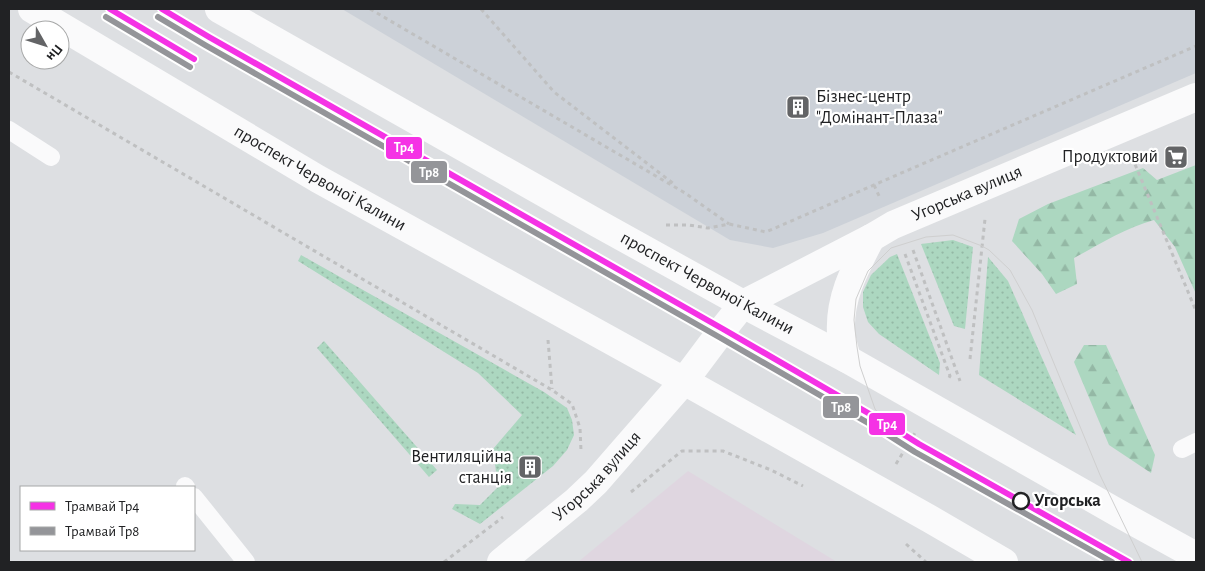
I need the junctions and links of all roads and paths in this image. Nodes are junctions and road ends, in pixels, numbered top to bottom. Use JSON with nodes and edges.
{"nodes":[{"id":1,"x":219,"y":9,"type":"edge"},
{"id":2,"x":370,"y":9,"type":"edge"},
{"id":3,"x":481,"y":9,"type":"edge"},
{"id":4,"x":43,"y":16,"type":"edge"},
{"id":5,"x":1196,"y":46,"type":"edge"},
{"id":6,"x":9,"y":72,"type":"edge"},
{"id":7,"x":1196,"y":98,"type":"edge"},
{"id":8,"x":9,"y":130,"type":"edge"},
{"id":9,"x":51,"y":157,"type":"dead end"},
{"id":10,"x":1132,"y":157,"type":"dead end"},
{"id":11,"x":685,"y":192,"type":"junction"},
{"id":12,"x":985,"y":213,"type":"dead end"},
{"id":13,"x":871,"y":238,"type":"junction"},
{"id":14,"x":910,"y":242,"type":"dead end"},
{"id":15,"x":905,"y":253,"type":"dead end"},
{"id":16,"x":546,"y":304,"type":"junction"},
{"id":17,"x":743,"y":304,"type":"junction"},
{"id":18,"x":1196,"y":311,"type":"edge"},
{"id":19,"x":848,"y":359,"type":"junction"},
{"id":20,"x":970,"y":359,"type":"dead end"},
{"id":21,"x":950,"y":376,"type":"dead end"},
{"id":22,"x":684,"y":381,"type":"junction"},
{"id":23,"x":960,"y":381,"type":"dead end"},
{"id":24,"x":552,"y":390,"type":"junction"},
{"id":25,"x":932,"y":406,"type":"junction"},
{"id":26,"x":682,"y":451,"type":"dead end"},
{"id":27,"x":581,"y":456,"type":"dead end"},
{"id":28,"x":804,"y":487,"type":"dead end"},
{"id":29,"x":879,"y":491,"type":"junction"},
{"id":30,"x":195,"y":499,"type":"edge"},
{"id":31,"x":901,"y":541,"type":"dead end"},
{"id":32,"x":468,"y":544,"type":"dead end"},
{"id":33,"x":1196,"y":556,"type":"edge"},
{"id":34,"x":246,"y":562,"type":"edge"},
{"id":35,"x":444,"y":562,"type":"edge"},
{"id":36,"x":501,"y":562,"type":"edge"},
{"id":37,"x":926,"y":562,"type":"edge"},
{"id":38,"x":1004,"y":562,"type":"edge"}],
"edges":[{"from":1,"to":17,"type":"main road","name":"проспект Червоної Калини"},
{"from":2,"to":11,"type":"path"},
{"from":3,"to":11,"type":"path"},
{"from":4,"to":16,"type":"main road","name":"проспект Червоної Калини"},
{"from":5,"to":11,"type":"path"},
{"from":6,"to":24,"type":"path"},
{"from":7,"to":13,"type":"main road","name":"Угорська вулиця"},
{"from":8,"to":9,"type":"lane"},
{"from":10,"to":18,"type":"path"},
{"from":12,"to":20,"type":"path"},
{"from":13,"to":17,"type":"main road","name":"Угорська вулиця"},
{"from":13,"to":19,"type":"main road"},
{"from":14,"to":23,"type":"path"},
{"from":15,"to":21,"type":"path"},
{"from":16,"to":22,"type":"main road","name":"проспект Червоної Калини"},
{"from":16,"to":24,"type":"path"},
{"from":17,"to":19,"type":"main road","name":"проспект Червоної Калини"},
{"from":17,"to":22,"type":"main road","name":"Угорська вулиця"},
{"from":19,"to":25,"type":"main road","name":"проспект Червоної Калини"},
{"from":22,"to":29,"type":"main road","name":"проспект Червоної Калини"},
{"from":22,"to":36,"type":"main road","name":"Угорська вулиця"},
{"from":24,"to":27,"type":"path"},
{"from":25,"to":29,"type":"path"},
{"from":25,"to":33,"type":"main road","name":"проспект Червоної Калини"},
{"from":26,"to":28,"type":"path"},
{"from":29,"to":38,"type":"main road","name":"проспект Червоної Калини"},
{"from":30,"to":34,"type":"lane"},
{"from":31,"to":37,"type":"path"},
{"from":32,"to":35,"type":"path"}]}
